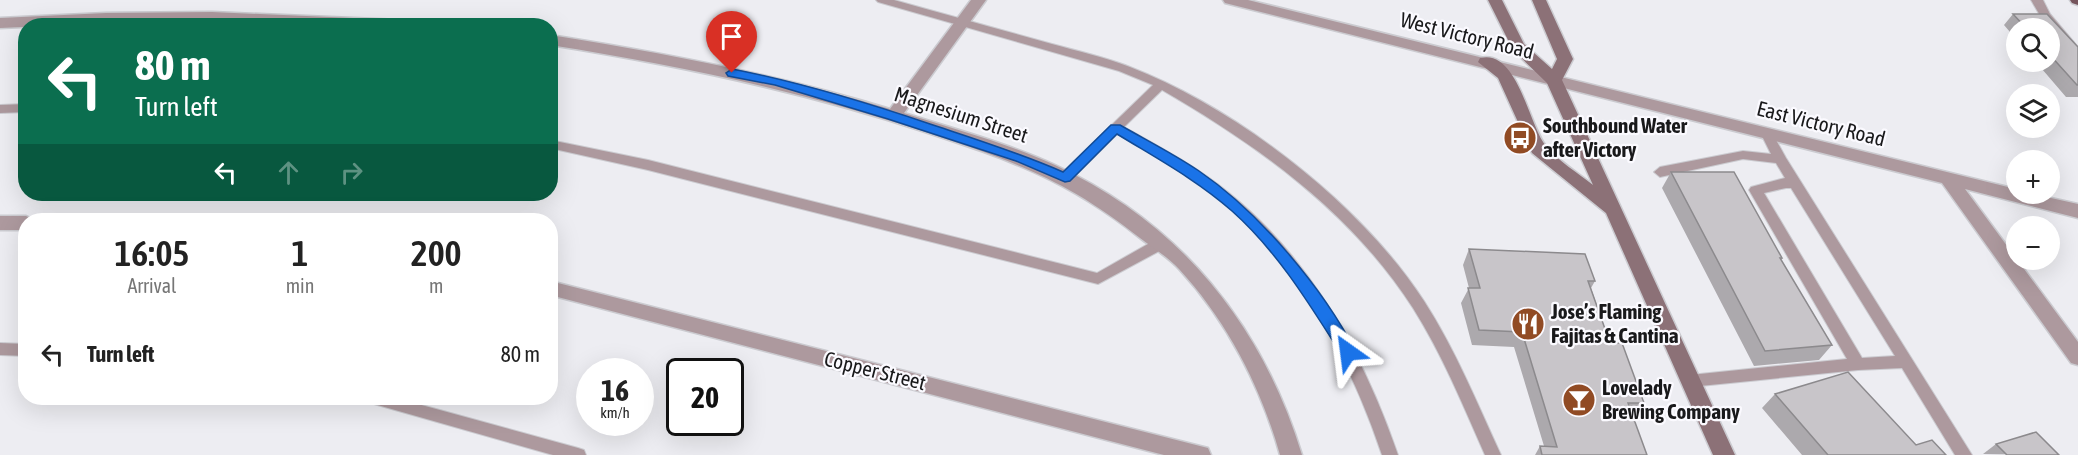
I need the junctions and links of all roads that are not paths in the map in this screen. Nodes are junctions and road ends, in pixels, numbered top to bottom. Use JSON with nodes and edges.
{"nodes":[{"id":1,"x":882,"y":0,"type":"edge"},
{"id":2,"x":979,"y":0,"type":"edge"},
{"id":3,"x":1230,"y":0,"type":"edge"},
{"id":4,"x":1496,"y":0,"type":"edge"},
{"id":5,"x":1539,"y":0,"type":"edge"},
{"id":6,"x":2037,"y":0,"type":"edge"},
{"id":7,"x":1250,"y":2,"type":"edge"},
{"id":8,"x":98,"y":18,"type":"edge"},
{"id":9,"x":320,"y":18,"type":"edge"},
{"id":10,"x":963,"y":21,"type":"junction"},
{"id":11,"x":18,"y":22,"type":"edge"},
{"id":12,"x":0,"y":23,"type":"edge"},
{"id":13,"x":558,"y":41,"type":"edge"},
{"id":14,"x":2078,"y":54,"type":"edge"},
{"id":15,"x":1486,"y":62,"type":"junction"},
{"id":16,"x":1554,"y":80,"type":"junction"},
{"id":17,"x":1161,"y":84,"type":"junction"},
{"id":18,"x":18,"y":108,"type":"edge"},
{"id":19,"x":0,"y":109,"type":"edge"},
{"id":20,"x":892,"y":116,"type":"junction"},
{"id":21,"x":1115,"y":128,"type":"junction"},
{"id":22,"x":1767,"y":134,"type":"junction"},
{"id":23,"x":558,"y":146,"type":"edge"},
{"id":24,"x":1780,"y":159,"type":"junction"},
{"id":25,"x":1660,"y":172,"type":"dead end"},
{"id":26,"x":1065,"y":178,"type":"junction"},
{"id":27,"x":1947,"y":178,"type":"junction"},
{"id":28,"x":1796,"y":184,"type":"junction"},
{"id":29,"x":2078,"y":211,"type":"edge"},
{"id":30,"x":1613,"y":212,"type":"junction"},
{"id":31,"x":0,"y":223,"type":"edge"},
{"id":32,"x":18,"y":223,"type":"edge"},
{"id":33,"x":1160,"y":244,"type":"junction"},
{"id":34,"x":558,"y":290,"type":"edge"},
{"id":35,"x":0,"y":349,"type":"edge"},
{"id":36,"x":18,"y":350,"type":"edge"},
{"id":37,"x":2078,"y":357,"type":"edge"},
{"id":38,"x":1906,"y":362,"type":"junction"},
{"id":39,"x":1858,"y":364,"type":"junction"},
{"id":40,"x":1690,"y":381,"type":"junction"},
{"id":41,"x":399,"y":405,"type":"edge"},
{"id":42,"x":578,"y":455,"type":"edge"},
{"id":43,"x":1200,"y":455,"type":"edge"},
{"id":44,"x":1291,"y":455,"type":"edge"},
{"id":45,"x":1390,"y":455,"type":"edge"},
{"id":46,"x":1493,"y":455,"type":"edge"},
{"id":47,"x":1724,"y":455,"type":"edge"},
{"id":48,"x":1964,"y":455,"type":"edge"}],
"edges":[{"from":1,"to":10,"type":"lane"},
{"from":2,"to":10,"type":"street"},
{"from":3,"to":7,"type":"street","name":"West Victory Road"},
{"from":4,"to":16,"type":"main road"},
{"from":5,"to":16,"type":"main road"},
{"from":6,"to":14,"type":"lane"},
{"from":7,"to":15,"type":"street","name":"West Victory Road"},
{"from":8,"to":9,"type":"street"},
{"from":10,"to":17,"type":"lane"},
{"from":10,"to":20,"type":"street"},
{"from":11,"to":12,"type":"street"},
{"from":13,"to":20,"type":"street","name":"Magnesium Street"},
{"from":15,"to":16,"type":"street","name":"West Victory Road"},
{"from":15,"to":30,"type":"main road"},
{"from":16,"to":22,"type":"street","name":"East Victory Road"},
{"from":16,"to":30,"type":"main road"},
{"from":17,"to":21,"type":"lane"},
{"from":17,"to":46,"type":"lane"},
{"from":18,"to":19,"type":"lane"},
{"from":20,"to":26,"type":"street","name":"Magnesium Street"},
{"from":21,"to":26,"type":"lane"},
{"from":21,"to":45,"type":"lane"},
{"from":22,"to":24,"type":"lane"},
{"from":22,"to":27,"type":"street","name":"East Victory Road"},
{"from":23,"to":33,"type":"lane"},
{"from":24,"to":25,"type":"lane"},
{"from":24,"to":28,"type":"lane"},
{"from":26,"to":33,"type":"street","name":"Magnesium Street"},
{"from":27,"to":29,"type":"street","name":"East Victory Road"},
{"from":27,"to":37,"type":"street"},
{"from":28,"to":38,"type":"lane"},
{"from":28,"to":39,"type":"lane"},
{"from":30,"to":40,"type":"main road"},
{"from":31,"to":32,"type":"street"},
{"from":33,"to":44,"type":"street","name":"Magnesium Street"},
{"from":34,"to":43,"type":"street","name":"Copper Street"},
{"from":35,"to":36,"type":"lane"},
{"from":38,"to":39,"type":"lane"},
{"from":38,"to":48,"type":"lane"},
{"from":39,"to":40,"type":"lane"},
{"from":40,"to":47,"type":"main road"},
{"from":41,"to":42,"type":"lane"}]}
